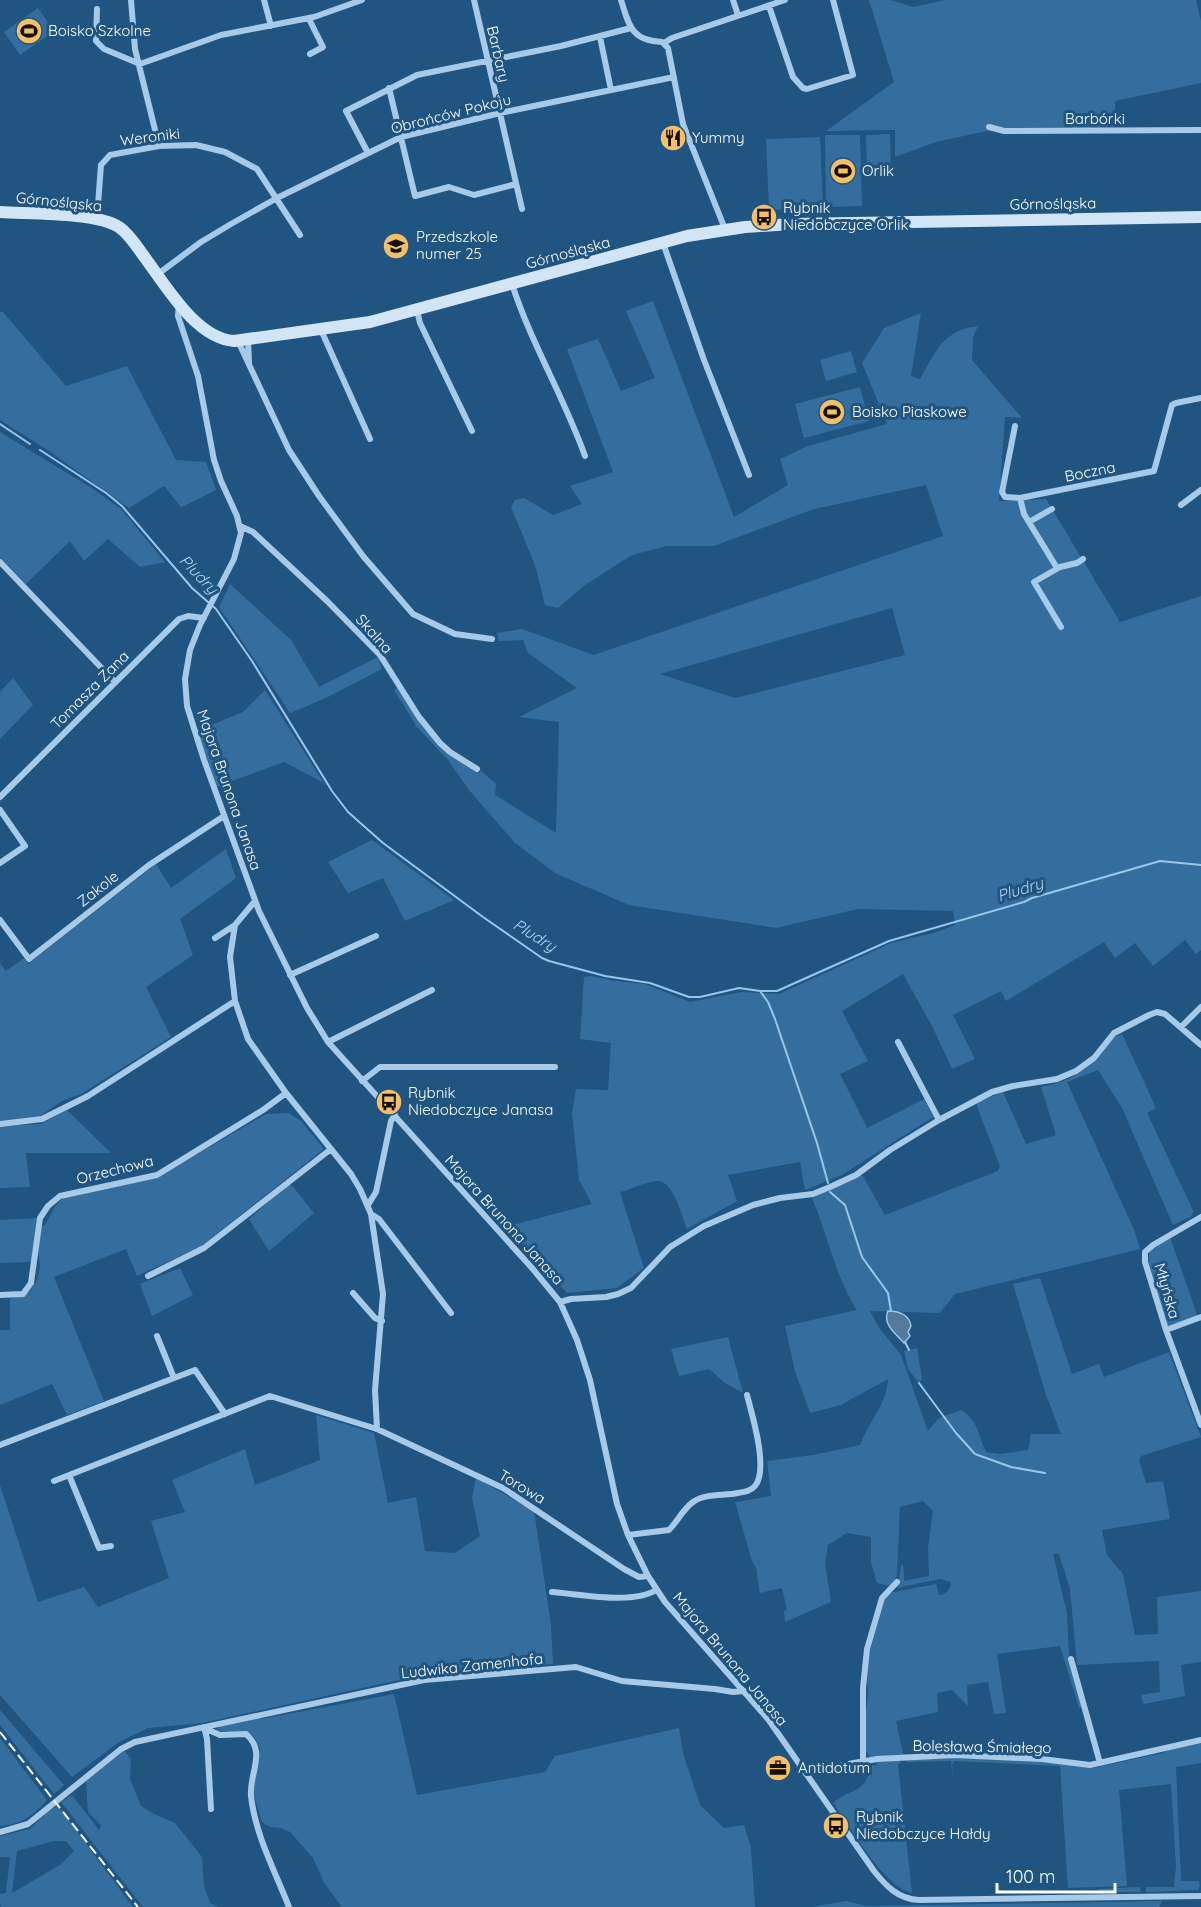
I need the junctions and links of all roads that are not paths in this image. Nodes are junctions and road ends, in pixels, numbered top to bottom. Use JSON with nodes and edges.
{"nodes":[{"id":1,"x":131,"y":0,"type":"edge"},
{"id":2,"x":264,"y":0,"type":"edge"},
{"id":3,"x":362,"y":0,"type":"edge"},
{"id":4,"x":474,"y":0,"type":"edge"},
{"id":5,"x":621,"y":0,"type":"edge"},
{"id":6,"x":733,"y":0,"type":"edge"},
{"id":7,"x":785,"y":0,"type":"edge"},
{"id":8,"x":833,"y":0,"type":"edge"},
{"id":9,"x":768,"y":6,"type":"junction"},
{"id":10,"x":97,"y":9,"type":"dead end"},
{"id":11,"x":738,"y":15,"type":"junction"},
{"id":12,"x":309,"y":19,"type":"junction"},
{"id":13,"x":271,"y":26,"type":"junction"},
{"id":14,"x":631,"y":28,"type":"junction"},
{"id":15,"x":600,"y":36,"type":"junction"},
{"id":16,"x":664,"y":43,"type":"junction"},
{"id":17,"x":310,"y":54,"type":"dead end"},
{"id":18,"x":488,"y":62,"type":"junction"},
{"id":19,"x":140,"y":64,"type":"junction"},
{"id":20,"x":674,"y":76,"type":"junction"},
{"id":21,"x":389,"y":88,"type":"junction"},
{"id":22,"x":611,"y":90,"type":"junction"},
{"id":23,"x":500,"y":113,"type":"junction"},
{"id":24,"x":989,"y":126,"type":"dead end"},
{"id":25,"x":1201,"y":130,"type":"edge"},
{"id":26,"x":401,"y":137,"type":"junction"},
{"id":27,"x":159,"y":146,"type":"junction"},
{"id":28,"x":368,"y":153,"type":"junction"},
{"id":29,"x":516,"y":184,"type":"junction"},
{"id":30,"x":277,"y":198,"type":"junction"},
{"id":31,"x":522,"y":209,"type":"dead end"},
{"id":32,"x":0,"y":212,"type":"edge"},
{"id":33,"x":1201,"y":217,"type":"edge"},
{"id":34,"x":97,"y":219,"type":"junction"},
{"id":35,"x":725,"y":229,"type":"junction"},
{"id":36,"x":300,"y":235,"type":"dead end"},
{"id":37,"x":663,"y":242,"type":"junction"},
{"id":38,"x":158,"y":274,"type":"junction"},
{"id":39,"x":512,"y":284,"type":"junction"},
{"id":40,"x":180,"y":303,"type":"junction"},
{"id":41,"x":417,"y":310,"type":"junction"},
{"id":42,"x":321,"y":330,"type":"junction"},
{"id":43,"x":243,"y":340,"type":"junction"},
{"id":44,"x":249,"y":364,"type":"junction"},
{"id":45,"x":1201,"y":398,"type":"edge"},
{"id":46,"x":1015,"y":426,"type":"dead end"},
{"id":47,"x":472,"y":431,"type":"dead end"},
{"id":48,"x":370,"y":439,"type":"dead end"},
{"id":49,"x":585,"y":456,"type":"dead end"},
{"id":50,"x":749,"y":476,"type":"dead end"},
{"id":51,"x":1201,"y":490,"type":"edge"},
{"id":52,"x":1020,"y":498,"type":"junction"},
{"id":53,"x":1181,"y":506,"type":"dead end"},
{"id":54,"x":1052,"y":509,"type":"dead end"},
{"id":55,"x":1029,"y":522,"type":"junction"},
{"id":56,"x":240,"y":526,"type":"junction"},
{"id":57,"x":1083,"y":560,"type":"dead end"},
{"id":58,"x":0,"y":562,"type":"edge"},
{"id":59,"x":1057,"y":568,"type":"junction"},
{"id":60,"x":205,"y":615,"type":"junction"},
{"id":61,"x":1061,"y":627,"type":"dead end"},
{"id":62,"x":492,"y":639,"type":"dead end"},
{"id":63,"x":115,"y":682,"type":"junction"},
{"id":64,"x":477,"y":769,"type":"dead end"},
{"id":65,"x":0,"y":797,"type":"edge"},
{"id":66,"x":0,"y":810,"type":"edge"},
{"id":67,"x":224,"y":816,"type":"junction"},
{"id":68,"x":0,"y":863,"type":"edge"},
{"id":69,"x":255,"y":901,"type":"junction"},
{"id":70,"x":0,"y":920,"type":"edge"},
{"id":71,"x":235,"y":925,"type":"junction"},
{"id":72,"x":376,"y":936,"type":"dead end"},
{"id":73,"x":215,"y":938,"type":"dead end"},
{"id":74,"x":290,"y":975,"type":"junction"},
{"id":75,"x":432,"y":990,"type":"dead end"},
{"id":76,"x":235,"y":1001,"type":"junction"},
{"id":77,"x":1201,"y":1007,"type":"edge"},
{"id":78,"x":1182,"y":1026,"type":"junction"},
{"id":79,"x":328,"y":1041,"type":"junction"},
{"id":80,"x":898,"y":1042,"type":"dead end"},
{"id":81,"x":1201,"y":1045,"type":"edge"},
{"id":82,"x":555,"y":1067,"type":"dead end"},
{"id":83,"x":362,"y":1080,"type":"junction"},
{"id":84,"x":286,"y":1093,"type":"junction"},
{"id":85,"x":394,"y":1115,"type":"junction"},
{"id":86,"x":939,"y":1120,"type":"junction"},
{"id":87,"x":0,"y":1124,"type":"edge"},
{"id":88,"x":330,"y":1149,"type":"junction"},
{"id":89,"x":368,"y":1205,"type":"junction"},
{"id":90,"x":371,"y":1214,"type":"junction"},
{"id":91,"x":1201,"y":1217,"type":"edge"},
{"id":92,"x":148,"y":1276,"type":"dead end"},
{"id":93,"x":353,"y":1293,"type":"dead end"},
{"id":94,"x":0,"y":1295,"type":"edge"},
{"id":95,"x":560,"y":1302,"type":"junction"},
{"id":96,"x":451,"y":1313,"type":"dead end"},
{"id":97,"x":1201,"y":1317,"type":"edge"},
{"id":98,"x":382,"y":1321,"type":"junction"},
{"id":99,"x":1166,"y":1330,"type":"junction"},
{"id":100,"x":157,"y":1336,"type":"dead end"},
{"id":101,"x":174,"y":1378,"type":"junction"},
{"id":102,"x":747,"y":1395,"type":"dead end"},
{"id":103,"x":225,"y":1414,"type":"junction"},
{"id":104,"x":1201,"y":1425,"type":"edge"},
{"id":105,"x":377,"y":1429,"type":"junction"},
{"id":106,"x":0,"y":1445,"type":"edge"},
{"id":107,"x":69,"y":1475,"type":"junction"},
{"id":108,"x":54,"y":1481,"type":"dead end"},
{"id":109,"x":628,"y":1534,"type":"junction"},
{"id":110,"x":111,"y":1546,"type":"dead end"},
{"id":111,"x":648,"y":1576,"type":"junction"},
{"id":112,"x":897,"y":1582,"type":"dead end"},
{"id":113,"x":656,"y":1590,"type":"junction"},
{"id":114,"x":552,"y":1592,"type":"dead end"},
{"id":115,"x":1071,"y":1659,"type":"dead end"},
{"id":116,"x":744,"y":1691,"type":"junction"},
{"id":117,"x":204,"y":1727,"type":"junction"},
{"id":118,"x":1201,"y":1740,"type":"edge"},
{"id":119,"x":863,"y":1761,"type":"junction"},
{"id":120,"x":1100,"y":1763,"type":"junction"},
{"id":121,"x":806,"y":1774,"type":"junction"},
{"id":122,"x":211,"y":1809,"type":"dead end"},
{"id":123,"x":0,"y":1832,"type":"edge"},
{"id":124,"x":1201,"y":1896,"type":"edge"},
{"id":125,"x":289,"y":1907,"type":"edge"}],
"edges":[{"from":1,"to":19,"type":"street"},
{"from":2,"to":13,"type":"street"},
{"from":3,"to":12,"type":"street"},
{"from":4,"to":18,"type":"street","name":"Barbary"},
{"from":5,"to":14,"type":"street"},
{"from":6,"to":11,"type":"street"},
{"from":7,"to":9,"type":"street"},
{"from":8,"to":9,"type":"street"},
{"from":9,"to":11,"type":"street"},
{"from":10,"to":19,"type":"street"},
{"from":11,"to":16,"type":"street"},
{"from":12,"to":13,"type":"street"},
{"from":12,"to":17,"type":"street"},
{"from":13,"to":19,"type":"street"},
{"from":14,"to":15,"type":"street"},
{"from":14,"to":16,"type":"street"},
{"from":15,"to":18,"type":"street"},
{"from":15,"to":22,"type":"street"},
{"from":16,"to":20,"type":"street"},
{"from":18,"to":21,"type":"street"},
{"from":18,"to":23,"type":"street","name":"Barbary"},
{"from":19,"to":27,"type":"street"},
{"from":20,"to":22,"type":"street","name":"Obrońców Pokoju"},
{"from":20,"to":35,"type":"street"},
{"from":21,"to":26,"type":"street"},
{"from":21,"to":28,"type":"street"},
{"from":22,"to":23,"type":"street","name":"Obrońców Pokoju"},
{"from":23,"to":26,"type":"street","name":"Obrońców Pokoju"},
{"from":23,"to":29,"type":"street","name":"Barbary"},
{"from":24,"to":25,"type":"street","name":"Barbórki"},
{"from":26,"to":28,"type":"street","name":"Obrońców Pokoju"},
{"from":26,"to":29,"type":"street"},
{"from":27,"to":30,"type":"street","name":"Weroniki"},
{"from":27,"to":34,"type":"street","name":"Weroniki"},
{"from":28,"to":30,"type":"street","name":"Obrońców Pokoju"},
{"from":29,"to":31,"type":"street","name":"Barbary"},
{"from":30,"to":36,"type":"street","name":"Weroniki"},
{"from":30,"to":38,"type":"street","name":"Obrońców Pokoju"},
{"from":32,"to":34,"type":"street","name":"Górnośląska"},
{"from":33,"to":35,"type":"street","name":"Górnośląska"},
{"from":34,"to":38,"type":"street","name":"Górnośląska"},
{"from":35,"to":37,"type":"street","name":"Górnośląska"},
{"from":37,"to":39,"type":"street","name":"Górnośląska"},
{"from":37,"to":50,"type":"street"},
{"from":38,"to":40,"type":"street","name":"Górnośląska"},
{"from":39,"to":41,"type":"street","name":"Górnośląska"},
{"from":39,"to":49,"type":"street"},
{"from":40,"to":43,"type":"street","name":"Górnośląska"},
{"from":40,"to":56,"type":"street"},
{"from":41,"to":42,"type":"street","name":"Górnośląska"},
{"from":41,"to":47,"type":"street"},
{"from":42,"to":43,"type":"street","name":"Górnośląska"},
{"from":42,"to":48,"type":"street"},
{"from":43,"to":44,"type":"street"},
{"from":43,"to":44,"type":"street"},
{"from":44,"to":62,"type":"street"},
{"from":45,"to":52,"type":"street","name":"Boczna"},
{"from":46,"to":52,"type":"street"},
{"from":51,"to":53,"type":"street"},
{"from":52,"to":55,"type":"street"},
{"from":54,"to":55,"type":"street"},
{"from":55,"to":59,"type":"street"},
{"from":56,"to":60,"type":"street","name":"Majora Brunona Janasa"},
{"from":56,"to":64,"type":"street","name":"Skalna"},
{"from":57,"to":59,"type":"street"},
{"from":58,"to":63,"type":"street"},
{"from":59,"to":61,"type":"street"},
{"from":60,"to":63,"type":"street","name":"Tomasza Zana"},
{"from":60,"to":67,"type":"street","name":"Majora Brunona Janasa"},
{"from":63,"to":65,"type":"street","name":"Tomasza Zana"},
{"from":66,"to":68,"type":"street"},
{"from":67,"to":69,"type":"street","name":"Majora Brunona Janasa"},
{"from":67,"to":70,"type":"street","name":"Zakole"},
{"from":69,"to":71,"type":"street"},
{"from":69,"to":74,"type":"street","name":"Majora Brunona Janasa"},
{"from":71,"to":73,"type":"street"},
{"from":71,"to":76,"type":"street"},
{"from":72,"to":74,"type":"street"},
{"from":74,"to":79,"type":"street","name":"Majora Brunona Janasa"},
{"from":75,"to":79,"type":"street"},
{"from":76,"to":84,"type":"street"},
{"from":76,"to":87,"type":"street"},
{"from":77,"to":78,"type":"street"},
{"from":78,"to":81,"type":"street"},
{"from":78,"to":86,"type":"street"},
{"from":79,"to":83,"type":"street","name":"Majora Brunona Janasa"},
{"from":80,"to":86,"type":"street"},
{"from":82,"to":83,"type":"street"},
{"from":83,"to":85,"type":"street","name":"Majora Brunona Janasa"},
{"from":84,"to":88,"type":"street"},
{"from":84,"to":94,"type":"street","name":"Orzechowa"},
{"from":85,"to":89,"type":"street"},
{"from":85,"to":95,"type":"street","name":"Majora Brunona Janasa"},
{"from":86,"to":95,"type":"street"},
{"from":88,"to":89,"type":"street"},
{"from":88,"to":92,"type":"street"},
{"from":89,"to":90,"type":"street"},
{"from":90,"to":96,"type":"street"},
{"from":90,"to":98,"type":"street"},
{"from":91,"to":99,"type":"street","name":"Młyńska"},
{"from":93,"to":98,"type":"street"},
{"from":95,"to":109,"type":"street","name":"Majora Brunona Janasa"},
{"from":97,"to":99,"type":"street","name":"Młyńska"},
{"from":98,"to":105,"type":"street"},
{"from":99,"to":104,"type":"street","name":"Młyńska"},
{"from":100,"to":101,"type":"street"},
{"from":101,"to":103,"type":"street"},
{"from":101,"to":106,"type":"street"},
{"from":102,"to":109,"type":"street"},
{"from":103,"to":105,"type":"street"},
{"from":103,"to":107,"type":"street"},
{"from":105,"to":111,"type":"street","name":"Torowa"},
{"from":107,"to":108,"type":"street"},
{"from":107,"to":110,"type":"street"},
{"from":109,"to":111,"type":"street","name":"Majora Brunona Janasa"},
{"from":111,"to":113,"type":"street","name":"Majora Brunona Janasa"},
{"from":112,"to":119,"type":"street"},
{"from":113,"to":114,"type":"street","name":"Majora Brunona Janasa"},
{"from":113,"to":116,"type":"street","name":"Majora Brunona Janasa"},
{"from":115,"to":120,"type":"street"},
{"from":116,"to":117,"type":"street","name":"Ludwika Zamenhofa"},
{"from":116,"to":121,"type":"street","name":"Majora Brunona Janasa"},
{"from":117,"to":122,"type":"street"},
{"from":117,"to":123,"type":"street","name":"Ludwika Zamenhofa"},
{"from":117,"to":125,"type":"street","name":"Ludwika Zamenhofa"},
{"from":118,"to":120,"type":"street","name":"Bolesława Śmiałego"},
{"from":119,"to":120,"type":"street","name":"Bolesława Śmiałego"},
{"from":119,"to":121,"type":"street","name":"Bolesława Śmiałego"},
{"from":121,"to":124,"type":"street","name":"Majora Brunona Janasa"}]}
